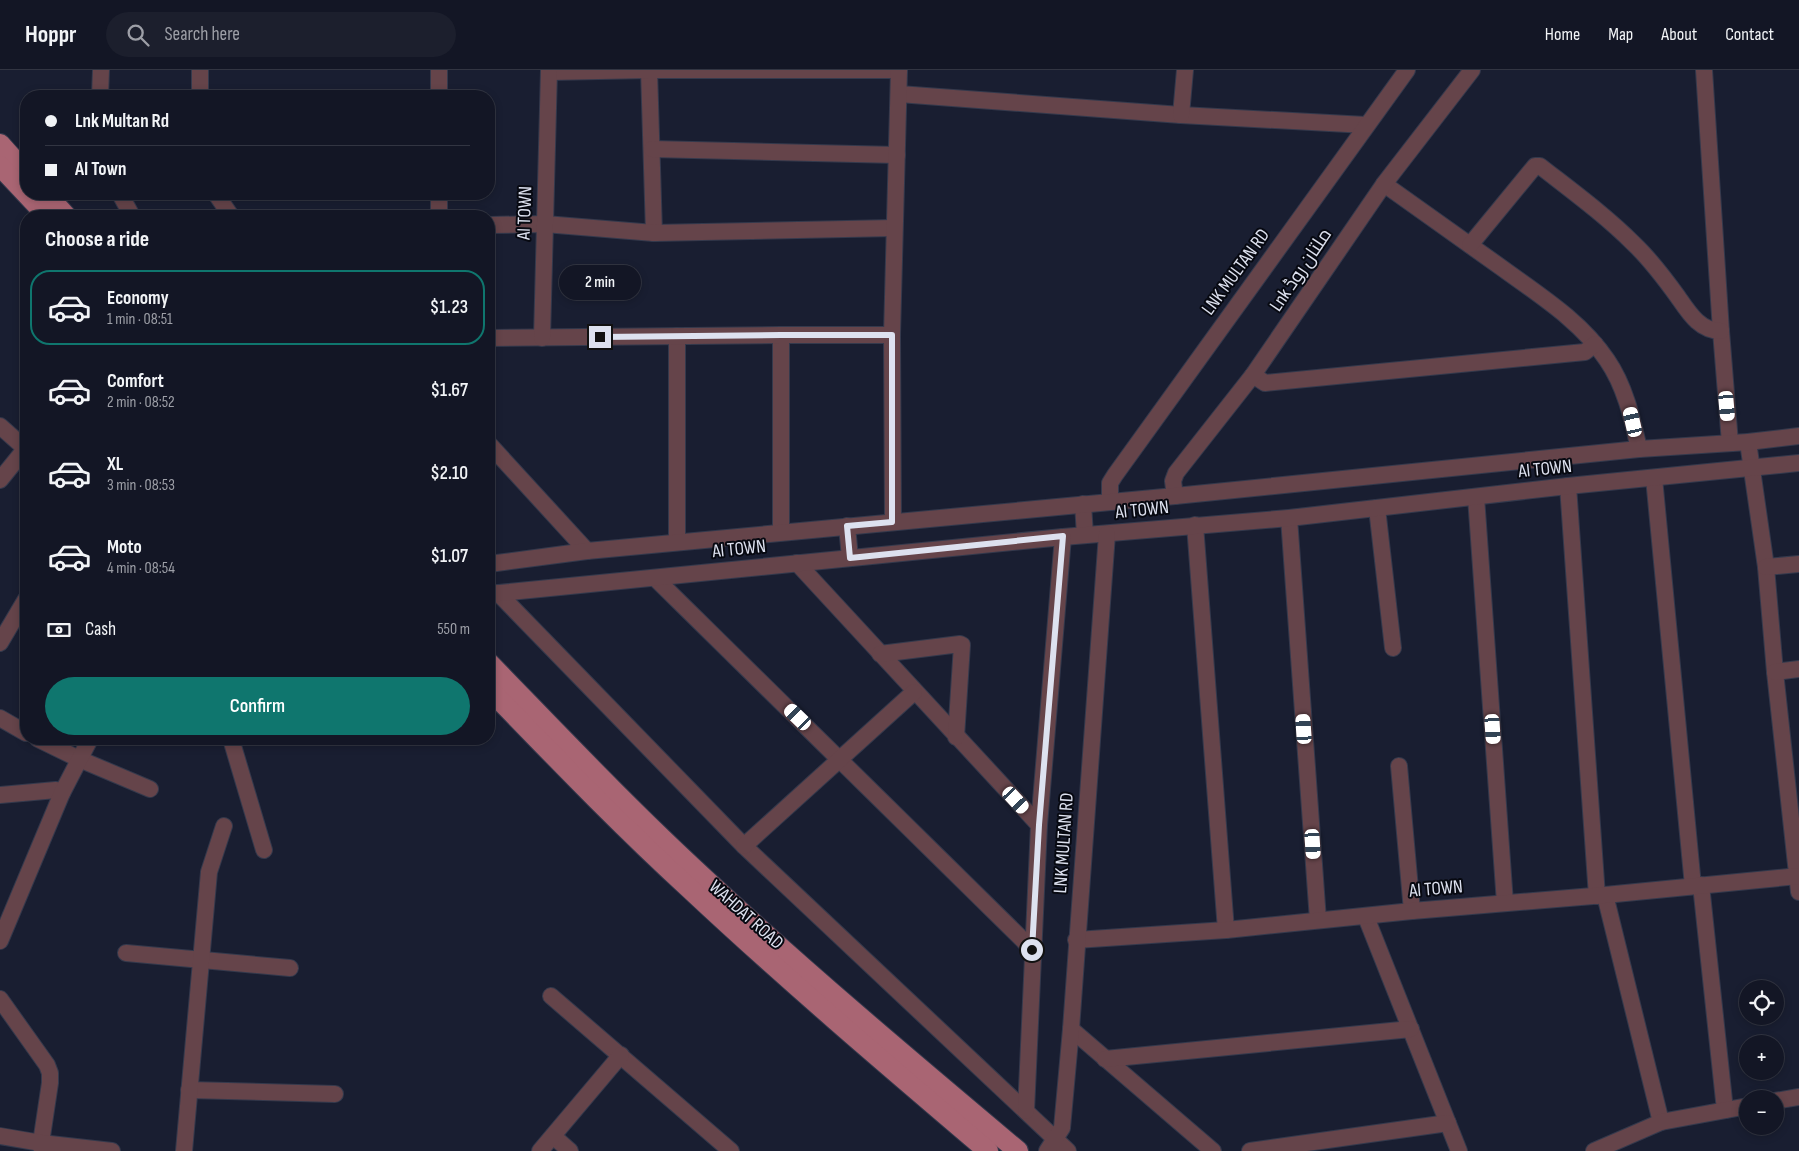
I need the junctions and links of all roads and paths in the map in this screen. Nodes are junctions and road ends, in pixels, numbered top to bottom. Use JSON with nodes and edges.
{"nodes":[{"id":1,"x":101,"y":70,"type":"edge"},
{"id":2,"x":200,"y":70,"type":"edge"},
{"id":3,"x":438,"y":70,"type":"edge"},
{"id":4,"x":649,"y":70,"type":"edge"},
{"id":5,"x":899,"y":70,"type":"edge"},
{"id":6,"x":1185,"y":70,"type":"edge"},
{"id":7,"x":1406,"y":70,"type":"edge"},
{"id":8,"x":1472,"y":70,"type":"edge"},
{"id":9,"x":1704,"y":70,"type":"edge"},
{"id":10,"x":549,"y":71,"type":"edge"},
{"id":11,"x":100,"y":90,"type":"edge"},
{"id":12,"x":200,"y":90,"type":"edge"},
{"id":13,"x":439,"y":90,"type":"edge"},
{"id":14,"x":899,"y":94,"type":"junction"},
{"id":15,"x":1181,"y":115,"type":"junction"},
{"id":16,"x":1366,"y":125,"type":"junction"},
{"id":17,"x":0,"y":144,"type":"edge"},
{"id":18,"x":652,"y":149,"type":"junction"},
{"id":19,"x":897,"y":155,"type":"junction"},
{"id":20,"x":0,"y":166,"type":"edge"},
{"id":21,"x":20,"y":166,"type":"edge"},
{"id":22,"x":1384,"y":184,"type":"junction"},
{"id":23,"x":20,"y":187,"type":"edge"},
{"id":24,"x":32,"y":200,"type":"edge"},
{"id":25,"x":51,"y":200,"type":"edge"},
{"id":26,"x":41,"y":210,"type":"edge"},
{"id":27,"x":61,"y":210,"type":"edge"},
{"id":28,"x":545,"y":224,"type":"junction"},
{"id":29,"x":495,"y":225,"type":"edge"},
{"id":30,"x":894,"y":228,"type":"junction"},
{"id":31,"x":654,"y":233,"type":"junction"},
{"id":32,"x":1470,"y":245,"type":"junction"},
{"id":33,"x":1721,"y":331,"type":"junction"},
{"id":34,"x":781,"y":335,"type":"junction"},
{"id":35,"x":892,"y":335,"type":"junction"},
{"id":36,"x":677,"y":336,"type":"junction"},
{"id":37,"x":495,"y":338,"type":"edge"},
{"id":38,"x":542,"y":338,"type":"junction"},
{"id":39,"x":1594,"y":344,"type":"junction"},
{"id":40,"x":1253,"y":375,"type":"junction"},
{"id":41,"x":0,"y":426,"type":"edge"},
{"id":42,"x":1799,"y":436,"type":"edge"},
{"id":43,"x":1748,"y":442,"type":"junction"},
{"id":44,"x":20,"y":443,"type":"edge"},
{"id":45,"x":1730,"y":443,"type":"junction"},
{"id":46,"x":1639,"y":449,"type":"junction"},
{"id":47,"x":495,"y":451,"type":"edge"},
{"id":48,"x":20,"y":455,"type":"edge"},
{"id":49,"x":1799,"y":464,"type":"edge"},
{"id":50,"x":1752,"y":468,"type":"junction"},
{"id":51,"x":1654,"y":478,"type":"junction"},
{"id":52,"x":0,"y":480,"type":"edge"},
{"id":53,"x":1568,"y":486,"type":"junction"},
{"id":54,"x":1175,"y":496,"type":"junction"},
{"id":55,"x":1476,"y":497,"type":"junction"},
{"id":56,"x":1110,"y":501,"type":"junction"},
{"id":57,"x":1083,"y":504,"type":"junction"},
{"id":58,"x":1377,"y":508,"type":"junction"},
{"id":59,"x":1289,"y":518,"type":"junction"},
{"id":60,"x":892,"y":522,"type":"junction"},
{"id":61,"x":1195,"y":525,"type":"junction"},
{"id":62,"x":847,"y":526,"type":"junction"},
{"id":63,"x":782,"y":532,"type":"junction"},
{"id":64,"x":1107,"y":534,"type":"junction"},
{"id":65,"x":1085,"y":535,"type":"junction"},
{"id":66,"x":1063,"y":536,"type":"junction"},
{"id":67,"x":677,"y":542,"type":"junction"},
{"id":68,"x":587,"y":551,"type":"junction"},
{"id":69,"x":850,"y":558,"type":"junction"},
{"id":70,"x":495,"y":563,"type":"edge"},
{"id":71,"x":797,"y":563,"type":"junction"},
{"id":72,"x":1799,"y":564,"type":"edge"},
{"id":73,"x":1766,"y":567,"type":"junction"},
{"id":74,"x":655,"y":578,"type":"junction"},
{"id":75,"x":495,"y":594,"type":"edge"},
{"id":76,"x":495,"y":596,"type":"edge"},
{"id":77,"x":20,"y":609,"type":"edge"},
{"id":78,"x":0,"y":643,"type":"edge"},
{"id":79,"x":1393,"y":648,"type":"dead end"},
{"id":80,"x":880,"y":654,"type":"junction"},
{"id":81,"x":495,"y":669,"type":"edge"},
{"id":82,"x":1799,"y":669,"type":"edge"},
{"id":83,"x":1775,"y":672,"type":"junction"},
{"id":84,"x":914,"y":692,"type":"junction"},
{"id":85,"x":495,"y":695,"type":"edge"},
{"id":86,"x":0,"y":718,"type":"edge"},
{"id":87,"x":20,"y":729,"type":"edge"},
{"id":88,"x":956,"y":737,"type":"junction"},
{"id":89,"x":51,"y":745,"type":"edge"},
{"id":90,"x":87,"y":745,"type":"edge"},
{"id":91,"x":233,"y":745,"type":"edge"},
{"id":92,"x":79,"y":759,"type":"junction"},
{"id":93,"x":840,"y":759,"type":"junction"},
{"id":94,"x":1792,"y":763,"type":"edge"},
{"id":95,"x":1399,"y":766,"type":"dead end"},
{"id":96,"x":150,"y":789,"type":"dead end"},
{"id":97,"x":62,"y":792,"type":"junction"},
{"id":98,"x":0,"y":795,"type":"edge"},
{"id":99,"x":1039,"y":825,"type":"junction"},
{"id":100,"x":224,"y":826,"type":"dead end"},
{"id":101,"x":744,"y":846,"type":"junction"},
{"id":102,"x":264,"y":850,"type":"dead end"},
{"id":103,"x":1798,"y":881,"type":"edge"},
{"id":104,"x":1697,"y":886,"type":"junction"},
{"id":105,"x":1601,"y":896,"type":"junction"},
{"id":106,"x":1506,"y":903,"type":"junction"},
{"id":107,"x":1412,"y":911,"type":"junction"},
{"id":108,"x":1366,"y":917,"type":"junction"},
{"id":109,"x":1318,"y":920,"type":"junction"},
{"id":110,"x":1226,"y":930,"type":"junction"},
{"id":111,"x":1076,"y":940,"type":"junction"},
{"id":112,"x":0,"y":941,"type":"edge"},
{"id":113,"x":1032,"y":950,"type":"junction"},
{"id":114,"x":126,"y":953,"type":"dead end"},
{"id":115,"x":201,"y":960,"type":"junction"},
{"id":116,"x":290,"y":968,"type":"dead end"},
{"id":117,"x":551,"y":996,"type":"dead end"},
{"id":118,"x":0,"y":999,"type":"edge"},
{"id":119,"x":1071,"y":1029,"type":"junction"},
{"id":120,"x":1411,"y":1029,"type":"junction"},
{"id":121,"x":621,"y":1055,"type":"junction"},
{"id":122,"x":1105,"y":1059,"type":"junction"},
{"id":123,"x":189,"y":1090,"type":"junction"},
{"id":124,"x":335,"y":1094,"type":"dead end"},
{"id":125,"x":1799,"y":1097,"type":"edge"},
{"id":126,"x":1784,"y":1100,"type":"edge"},
{"id":127,"x":1739,"y":1108,"type":"edge"},
{"id":128,"x":1725,"y":1110,"type":"junction"},
{"id":129,"x":1026,"y":1111,"type":"junction"},
{"id":130,"x":1661,"y":1122,"type":"junction"},
{"id":131,"x":1448,"y":1123,"type":"junction"},
{"id":132,"x":0,"y":1136,"type":"edge"},
{"id":133,"x":552,"y":1136,"type":"junction"},
{"id":134,"x":1051,"y":1145,"type":"edge"},
{"id":135,"x":42,"y":1147,"type":"edge"},
{"id":136,"x":112,"y":1151,"type":"edge"},
{"id":137,"x":184,"y":1151,"type":"edge"},
{"id":138,"x":540,"y":1151,"type":"edge"},
{"id":139,"x":570,"y":1151,"type":"edge"},
{"id":140,"x":731,"y":1151,"type":"edge"},
{"id":141,"x":988,"y":1151,"type":"edge"},
{"id":142,"x":1018,"y":1151,"type":"edge"},
{"id":143,"x":1068,"y":1151,"type":"edge"},
{"id":144,"x":1213,"y":1151,"type":"edge"},
{"id":145,"x":1250,"y":1151,"type":"edge"},
{"id":146,"x":1458,"y":1151,"type":"edge"},
{"id":147,"x":1594,"y":1151,"type":"edge"}],
"edges":[{"from":1,"to":11,"type":"street"},
{"from":2,"to":12,"type":"street"},
{"from":3,"to":13,"type":"street"},
{"from":4,"to":5,"type":"street"},
{"from":4,"to":10,"type":"street"},
{"from":4,"to":18,"type":"street"},
{"from":5,"to":14,"type":"street"},
{"from":6,"to":15,"type":"street"},
{"from":7,"to":16,"type":"street","name":"LNK MULTAN RD"},
{"from":8,"to":22,"type":"street","name":"Lnk ملتان روڈ"},
{"from":9,"to":33,"type":"street"},
{"from":10,"to":28,"type":"street","name":"AI TOWN"},
{"from":14,"to":15,"type":"street"},
{"from":14,"to":19,"type":"street"},
{"from":15,"to":16,"type":"street"},
{"from":16,"to":56,"type":"street","name":"LNK MULTAN RD"},
{"from":17,"to":21,"type":"main road"},
{"from":18,"to":19,"type":"street"},
{"from":18,"to":31,"type":"street"},
{"from":19,"to":30,"type":"street"},
{"from":20,"to":23,"type":"main road"},
{"from":22,"to":32,"type":"street"},
{"from":22,"to":40,"type":"street","name":"Lnk ملتان روڈ"},
{"from":24,"to":26,"type":"main road"},
{"from":25,"to":27,"type":"main road"},
{"from":28,"to":29,"type":"street"},
{"from":28,"to":31,"type":"street"},
{"from":28,"to":38,"type":"street","name":"AI TOWN"},
{"from":30,"to":31,"type":"street"},
{"from":30,"to":35,"type":"street"},
{"from":32,"to":33,"type":"street"},
{"from":32,"to":39,"type":"street"},
{"from":33,"to":45,"type":"street"},
{"from":34,"to":35,"type":"street"},
{"from":34,"to":36,"type":"street"},
{"from":34,"to":63,"type":"street"},
{"from":35,"to":60,"type":"street"},
{"from":36,"to":38,"type":"street"},
{"from":36,"to":67,"type":"street"},
{"from":37,"to":38,"type":"street"},
{"from":39,"to":40,"type":"street"},
{"from":39,"to":46,"type":"street"},
{"from":40,"to":54,"type":"street","name":"Lnk ملتان روڈ"},
{"from":41,"to":44,"type":"street"},
{"from":42,"to":43,"type":"street"},
{"from":43,"to":45,"type":"street"},
{"from":43,"to":50,"type":"street"},
{"from":45,"to":46,"type":"street"},
{"from":46,"to":54,"type":"street"},
{"from":47,"to":68,"type":"street"},
{"from":48,"to":52,"type":"street"},
{"from":49,"to":50,"type":"street","name":"AI TOWN"},
{"from":50,"to":51,"type":"street","name":"AI TOWN"},
{"from":50,"to":73,"type":"street"},
{"from":51,"to":53,"type":"street","name":"AI TOWN"},
{"from":51,"to":104,"type":"street"},
{"from":53,"to":55,"type":"street","name":"AI TOWN"},
{"from":53,"to":105,"type":"street"},
{"from":54,"to":56,"type":"street"},
{"from":55,"to":58,"type":"street","name":"AI TOWN"},
{"from":55,"to":106,"type":"street"},
{"from":56,"to":57,"type":"street"},
{"from":57,"to":60,"type":"street"},
{"from":57,"to":65,"type":"street"},
{"from":58,"to":59,"type":"street","name":"AI TOWN"},
{"from":58,"to":79,"type":"street"},
{"from":59,"to":61,"type":"street","name":"AI TOWN"},
{"from":59,"to":109,"type":"street"},
{"from":60,"to":62,"type":"street"},
{"from":61,"to":64,"type":"street","name":"AI TOWN"},
{"from":61,"to":110,"type":"street"},
{"from":62,"to":63,"type":"street"},
{"from":62,"to":69,"type":"street"},
{"from":63,"to":67,"type":"street"},
{"from":64,"to":65,"type":"street","name":"AI TOWN"},
{"from":64,"to":111,"type":"street","name":"LNK MULTAN RD"},
{"from":65,"to":66,"type":"street","name":"AI TOWN"},
{"from":66,"to":69,"type":"street","name":"AI TOWN"},
{"from":66,"to":99,"type":"street","name":"LNK MULTAN RD"},
{"from":67,"to":68,"type":"street"},
{"from":68,"to":70,"type":"street"},
{"from":69,"to":71,"type":"street","name":"AI TOWN"},
{"from":71,"to":74,"type":"street","name":"AI TOWN"},
{"from":71,"to":80,"type":"street"},
{"from":72,"to":73,"type":"street"},
{"from":73,"to":83,"type":"street"},
{"from":74,"to":75,"type":"street","name":"AI TOWN"},
{"from":74,"to":93,"type":"street"},
{"from":76,"to":101,"type":"street"},
{"from":77,"to":78,"type":"street"},
{"from":80,"to":84,"type":"street"},
{"from":80,"to":88,"type":"street"},
{"from":81,"to":142,"type":"main road","name":"WAHDAT ROAD"},
{"from":82,"to":83,"type":"street"},
{"from":83,"to":94,"type":"street"},
{"from":84,"to":88,"type":"street"},
{"from":84,"to":93,"type":"street"},
{"from":85,"to":141,"type":"main road","name":"WAHDAT ROAD"},
{"from":86,"to":87,"type":"street"},
{"from":88,"to":99,"type":"street"},
{"from":89,"to":92,"type":"street"},
{"from":90,"to":92,"type":"street"},
{"from":91,"to":102,"type":"street"},
{"from":92,"to":96,"type":"street"},
{"from":92,"to":97,"type":"street"},
{"from":93,"to":101,"type":"street"},
{"from":93,"to":113,"type":"street"},
{"from":94,"to":103,"type":"street"},
{"from":95,"to":107,"type":"street"},
{"from":97,"to":98,"type":"street"},
{"from":97,"to":112,"type":"street"},
{"from":99,"to":113,"type":"street","name":"LNK MULTAN RD"},
{"from":100,"to":115,"type":"street"},
{"from":101,"to":129,"type":"street"},
{"from":103,"to":104,"type":"street","name":"AI TOWN"},
{"from":104,"to":105,"type":"street","name":"AI TOWN"},
{"from":104,"to":128,"type":"street"},
{"from":105,"to":106,"type":"street","name":"AI TOWN"},
{"from":105,"to":130,"type":"street"},
{"from":106,"to":107,"type":"street","name":"AI TOWN"},
{"from":107,"to":108,"type":"street","name":"AI TOWN"},
{"from":108,"to":109,"type":"street","name":"AI TOWN"},
{"from":108,"to":120,"type":"street"},
{"from":109,"to":110,"type":"street","name":"AI TOWN"},
{"from":110,"to":111,"type":"street","name":"AI TOWN"},
{"from":111,"to":119,"type":"street","name":"LNK MULTAN RD"},
{"from":113,"to":129,"type":"street","name":"LNK MULTAN RD"},
{"from":114,"to":115,"type":"street"},
{"from":115,"to":116,"type":"street"},
{"from":115,"to":123,"type":"street"},
{"from":117,"to":121,"type":"street"},
{"from":118,"to":135,"type":"street"},
{"from":119,"to":122,"type":"street"},
{"from":119,"to":134,"type":"street","name":"LNK MULTAN RD"},
{"from":120,"to":122,"type":"street"},
{"from":120,"to":131,"type":"street"},
{"from":121,"to":133,"type":"street"},
{"from":121,"to":140,"type":"street"},
{"from":122,"to":144,"type":"street"},
{"from":123,"to":124,"type":"street"},
{"from":123,"to":137,"type":"street"},
{"from":125,"to":126,"type":"street"},
{"from":127,"to":128,"type":"street"},
{"from":128,"to":130,"type":"street"},
{"from":129,"to":134,"type":"street"},
{"from":130,"to":147,"type":"street"},
{"from":131,"to":145,"type":"street"},
{"from":131,"to":146,"type":"street"},
{"from":132,"to":135,"type":"street"},
{"from":133,"to":138,"type":"street"},
{"from":133,"to":139,"type":"street"},
{"from":134,"to":143,"type":"street"},
{"from":135,"to":136,"type":"street"}]}
